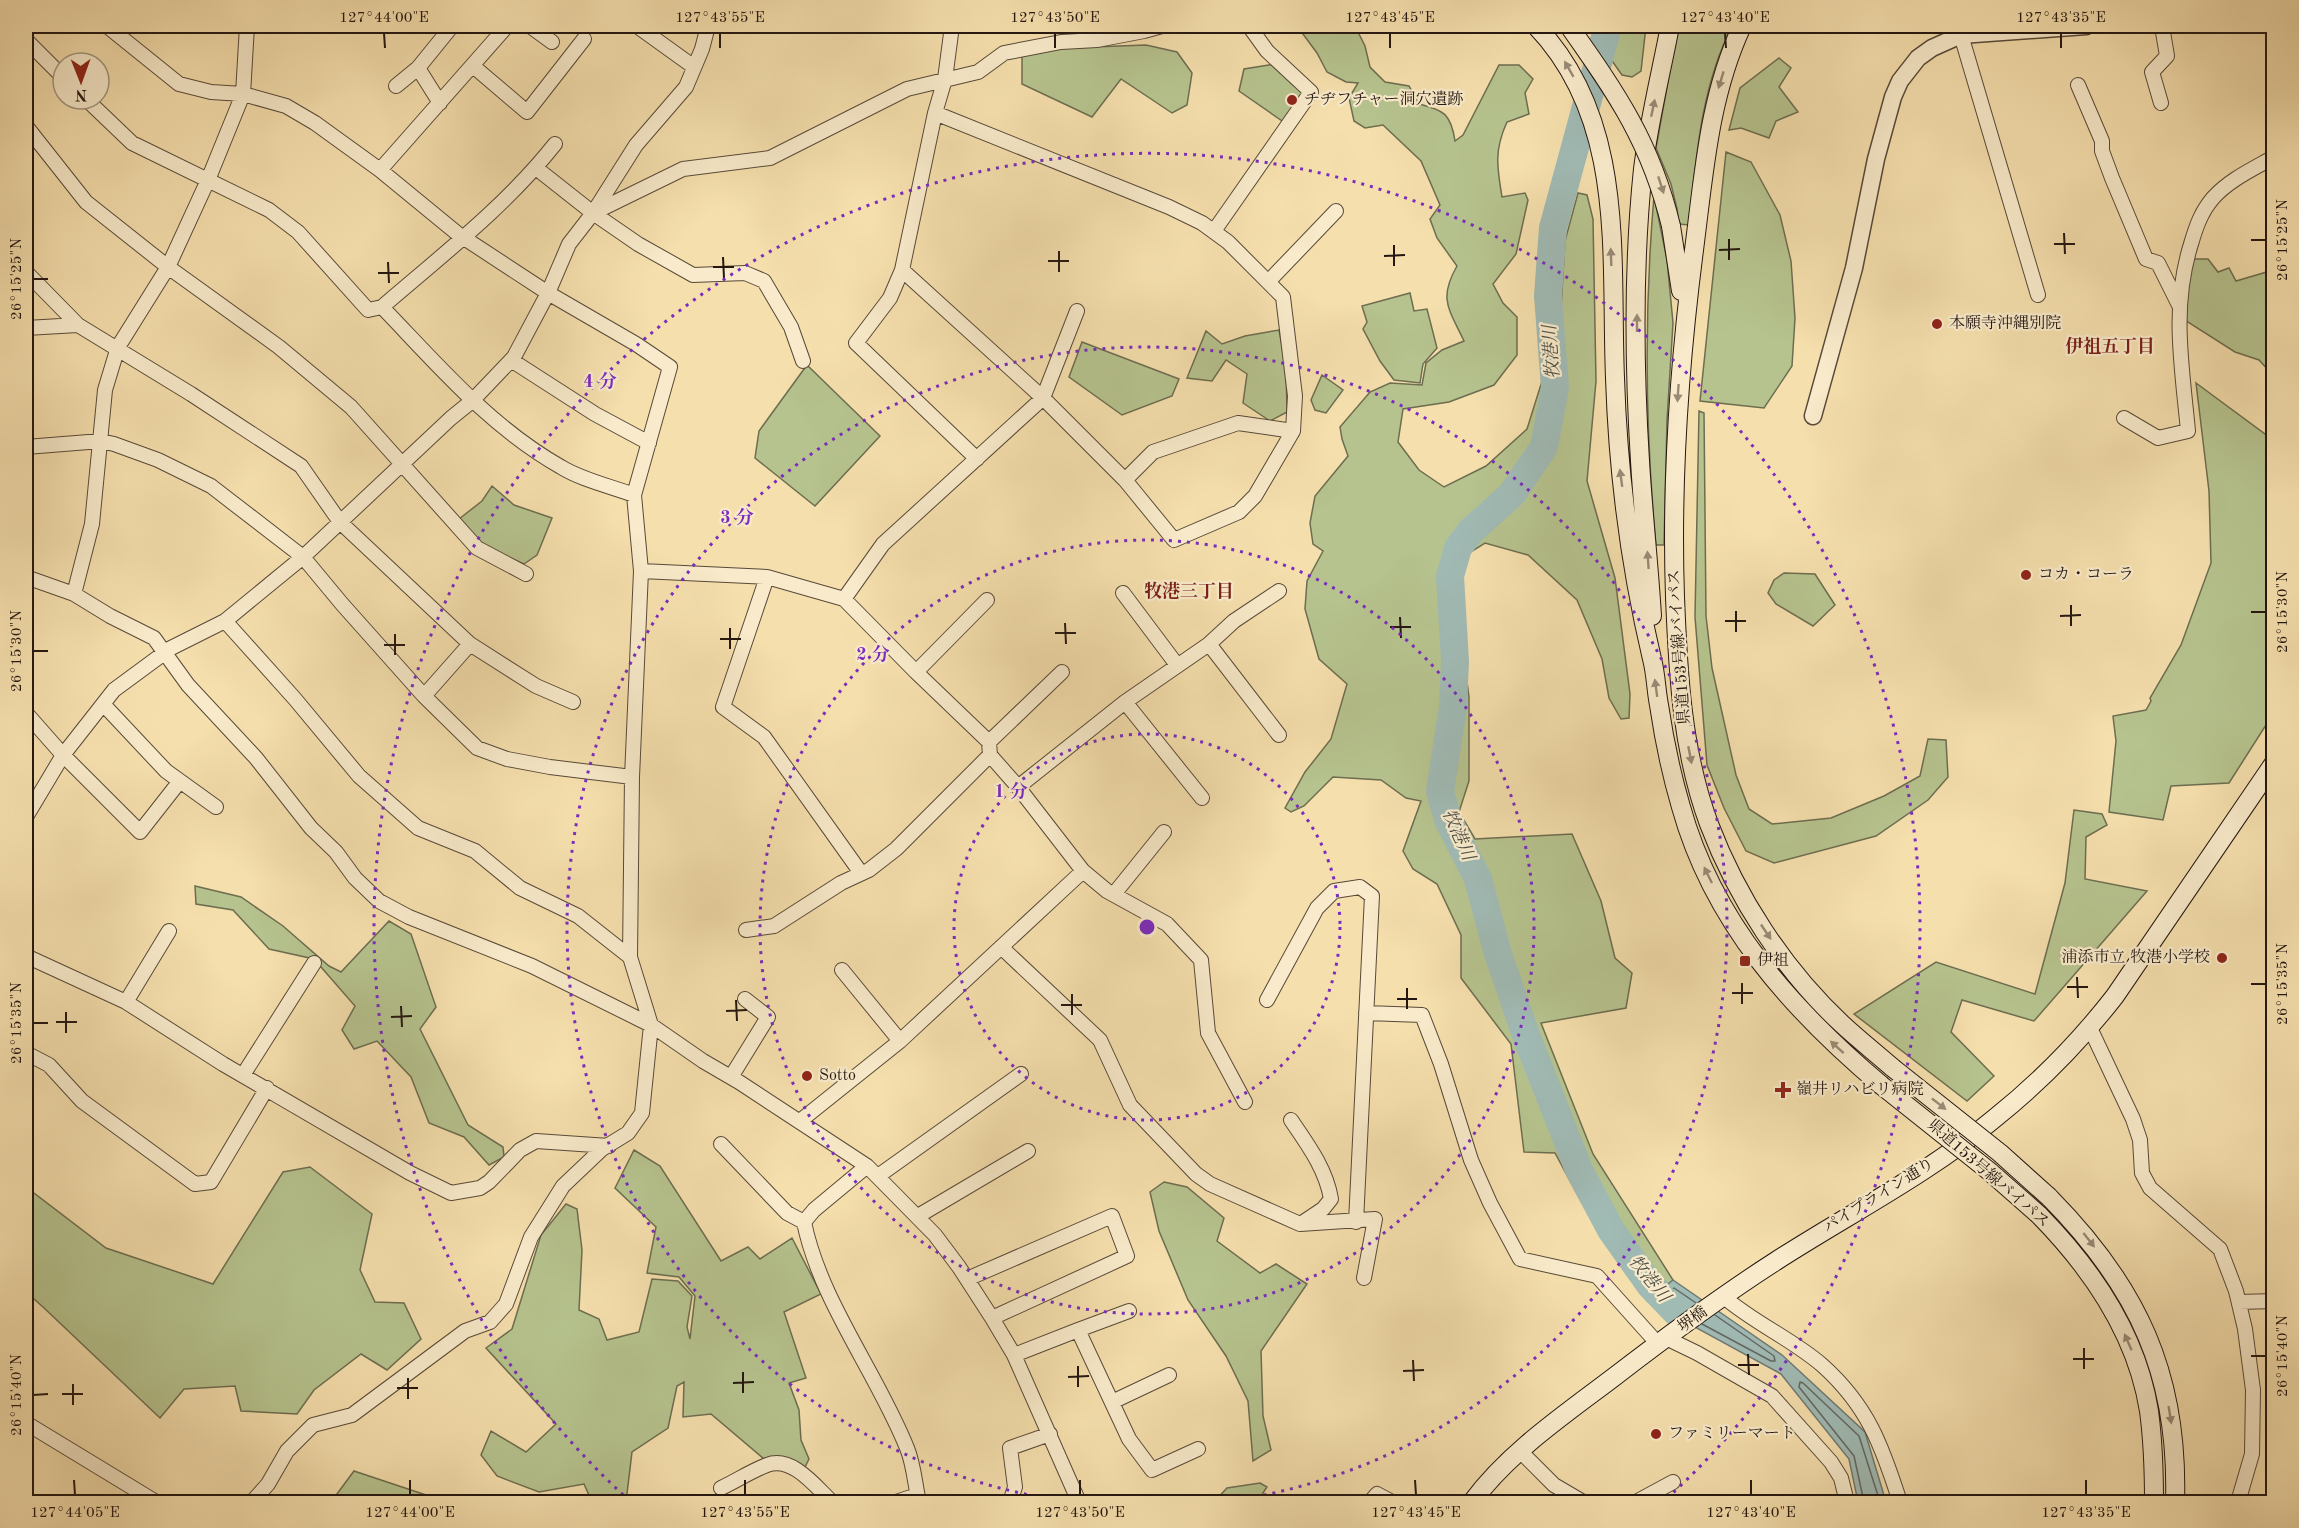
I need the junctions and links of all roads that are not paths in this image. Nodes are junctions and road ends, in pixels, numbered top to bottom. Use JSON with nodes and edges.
{"nodes":[{"id":1,"x":107,"y":26,"type":"edge"},
{"id":2,"x":247,"y":26,"type":"edge"},
{"id":3,"x":452,"y":26,"type":"edge"},
{"id":4,"x":507,"y":26,"type":"edge"},
{"id":5,"x":530,"y":26,"type":"edge"},
{"id":6,"x":637,"y":26,"type":"edge"},
{"id":7,"x":708,"y":26,"type":"edge"},
{"id":8,"x":952,"y":26,"type":"edge"},
{"id":9,"x":1162,"y":26,"type":"edge"},
{"id":10,"x":1249,"y":26,"type":"edge"},
{"id":11,"x":1536,"y":26,"type":"edge"},
{"id":12,"x":1569,"y":26,"type":"edge"},
{"id":13,"x":1670,"y":26,"type":"edge"},
{"id":14,"x":1742,"y":26,"type":"edge"},
{"id":15,"x":2086,"y":26,"type":"edge"},
{"id":16,"x":2162,"y":26,"type":"edge"},
{"id":17,"x":2030,"y":27,"type":"edge"},
{"id":18,"x":1143,"y":28,"type":"edge"},
{"id":19,"x":1961,"y":35,"type":"junction"},
{"id":20,"x":584,"y":39,"type":"dead end"},
{"id":21,"x":26,"y":40,"type":"edge"},
{"id":22,"x":552,"y":42,"type":"dead end"},
{"id":23,"x":51,"y":65,"type":"edge"},
{"id":24,"x":473,"y":66,"type":"junction"},
{"id":25,"x":694,"y":67,"type":"junction"},
{"id":26,"x":418,"y":68,"type":"junction"},
{"id":27,"x":945,"y":79,"type":"junction"},
{"id":28,"x":2079,"y":85,"type":"dead end"},
{"id":29,"x":396,"y":86,"type":"dead end"},
{"id":30,"x":243,"y":94,"type":"junction"},
{"id":31,"x":440,"y":103,"type":"junction"},
{"id":32,"x":2161,"y":103,"type":"dead end"},
{"id":33,"x":99,"y":111,"type":"edge"},
{"id":34,"x":935,"y":113,"type":"junction"},
{"id":35,"x":26,"y":126,"type":"edge"},
{"id":36,"x":555,"y":144,"type":"dead end"},
{"id":37,"x":2274,"y":157,"type":"edge"},
{"id":38,"x":536,"y":168,"type":"junction"},
{"id":39,"x":381,"y":170,"type":"junction"},
{"id":40,"x":208,"y":180,"type":"junction"},
{"id":41,"x":1336,"y":211,"type":"dead end"},
{"id":42,"x":593,"y":213,"type":"junction"},
{"id":43,"x":1214,"y":231,"type":"junction"},
{"id":44,"x":463,"y":238,"type":"junction"},
{"id":45,"x":168,"y":267,"type":"junction"},
{"id":46,"x":902,"y":270,"type":"junction"},
{"id":47,"x":26,"y":272,"type":"edge"},
{"id":48,"x":1268,"y":282,"type":"junction"},
{"id":49,"x":548,"y":293,"type":"junction"},
{"id":50,"x":2038,"y":295,"type":"dead end"},
{"id":51,"x":2179,"y":305,"type":"junction"},
{"id":52,"x":382,"y":307,"type":"junction"},
{"id":53,"x":1077,"y":311,"type":"dead end"},
{"id":54,"x":78,"y":325,"type":"junction"},
{"id":55,"x":26,"y":328,"type":"edge"},
{"id":56,"x":1683,"y":334,"type":"junction"},
{"id":57,"x":118,"y":347,"type":"junction"},
{"id":58,"x":511,"y":360,"type":"junction"},
{"id":59,"x":803,"y":361,"type":"dead end"},
{"id":60,"x":1043,"y":398,"type":"junction"},
{"id":61,"x":472,"y":401,"type":"junction"},
{"id":62,"x":1813,"y":416,"type":"dead end"},
{"id":63,"x":2124,"y":418,"type":"dead end"},
{"id":64,"x":1293,"y":431,"type":"junction"},
{"id":65,"x":101,"y":441,"type":"junction"},
{"id":66,"x":649,"y":443,"type":"junction"},
{"id":67,"x":26,"y":447,"type":"edge"},
{"id":68,"x":977,"y":459,"type":"junction"},
{"id":69,"x":402,"y":465,"type":"junction"},
{"id":70,"x":1125,"y":480,"type":"junction"},
{"id":71,"x":634,"y":495,"type":"junction"},
{"id":72,"x":340,"y":522,"type":"junction"},
{"id":73,"x":303,"y":557,"type":"junction"},
{"id":74,"x":641,"y":571,"type":"junction"},
{"id":75,"x":526,"y":574,"type":"dead end"},
{"id":76,"x":26,"y":577,"type":"edge"},
{"id":77,"x":767,"y":577,"type":"junction"},
{"id":78,"x":1279,"y":591,"type":"dead end"},
{"id":79,"x":1123,"y":593,"type":"dead end"},
{"id":80,"x":74,"y":594,"type":"junction"},
{"id":81,"x":844,"y":599,"type":"junction"},
{"id":82,"x":987,"y":600,"type":"dead end"},
{"id":83,"x":225,"y":621,"type":"junction"},
{"id":84,"x":470,"y":644,"type":"junction"},
{"id":85,"x":1209,"y":644,"type":"junction"},
{"id":86,"x":164,"y":653,"type":"junction"},
{"id":87,"x":1653,"y":660,"type":"junction"},
{"id":88,"x":1177,"y":665,"type":"junction"},
{"id":89,"x":915,"y":672,"type":"junction"},
{"id":90,"x":1062,"y":672,"type":"dead end"},
{"id":91,"x":424,"y":696,"type":"junction"},
{"id":92,"x":573,"y":702,"type":"dead end"},
{"id":93,"x":1125,"y":702,"type":"junction"},
{"id":94,"x":103,"y":704,"type":"junction"},
{"id":95,"x":26,"y":712,"type":"edge"},
{"id":96,"x":1279,"y":735,"type":"dead end"},
{"id":97,"x":989,"y":749,"type":"junction"},
{"id":98,"x":63,"y":755,"type":"junction"},
{"id":99,"x":2274,"y":763,"type":"edge"},
{"id":100,"x":633,"y":777,"type":"junction"},
{"id":101,"x":180,"y":781,"type":"junction"},
{"id":102,"x":1018,"y":787,"type":"junction"},
{"id":103,"x":1202,"y":798,"type":"dead end"},
{"id":104,"x":216,"y":807,"type":"dead end"},
{"id":105,"x":26,"y":817,"type":"edge"},
{"id":106,"x":1164,"y":832,"type":"dead end"},
{"id":107,"x":1083,"y":871,"type":"junction"},
{"id":108,"x":861,"y":873,"type":"junction"},
{"id":109,"x":1114,"y":894,"type":"junction"},
{"id":110,"x":746,"y":930,"type":"dead end"},
{"id":111,"x":169,"y":931,"type":"dead end"},
{"id":112,"x":1001,"y":947,"type":"junction"},
{"id":113,"x":26,"y":956,"type":"edge"},
{"id":114,"x":630,"y":957,"type":"junction"},
{"id":115,"x":314,"y":963,"type":"dead end"},
{"id":116,"x":842,"y":970,"type":"dead end"},
{"id":117,"x":745,"y":999,"type":"dead end"},
{"id":118,"x":1267,"y":1000,"type":"dead end"},
{"id":119,"x":126,"y":1002,"type":"junction"},
{"id":120,"x":1366,"y":1013,"type":"junction"},
{"id":121,"x":651,"y":1025,"type":"junction"},
{"id":122,"x":2090,"y":1028,"type":"junction"},
{"id":123,"x":900,"y":1041,"type":"junction"},
{"id":124,"x":26,"y":1053,"type":"edge"},
{"id":125,"x":1021,"y":1074,"type":"dead end"},
{"id":126,"x":243,"y":1075,"type":"junction"},
{"id":127,"x":731,"y":1077,"type":"junction"},
{"id":128,"x":267,"y":1088,"type":"junction"},
{"id":129,"x":1245,"y":1102,"type":"dead end"},
{"id":130,"x":800,"y":1120,"type":"junction"},
{"id":131,"x":1291,"y":1120,"type":"dead end"},
{"id":132,"x":721,"y":1144,"type":"dead end"},
{"id":133,"x":609,"y":1146,"type":"junction"},
{"id":134,"x":1028,"y":1151,"type":"dead end"},
{"id":135,"x":867,"y":1166,"type":"junction"},
{"id":136,"x":878,"y":1176,"type":"junction"},
{"id":137,"x":918,"y":1216,"type":"junction"},
{"id":138,"x":804,"y":1222,"type":"junction"},
{"id":139,"x":1356,"y":1222,"type":"junction"},
{"id":140,"x":1300,"y":1224,"type":"junction"},
{"id":141,"x":1364,"y":1278,"type":"dead end"},
{"id":142,"x":967,"y":1279,"type":"junction"},
{"id":143,"x":1719,"y":1301,"type":"junction"},
{"id":144,"x":2274,"y":1301,"type":"edge"},
{"id":145,"x":2239,"y":1302,"type":"junction"},
{"id":146,"x":1129,"y":1311,"type":"dead end"},
{"id":147,"x":992,"y":1318,"type":"junction"},
{"id":148,"x":1078,"y":1330,"type":"junction"},
{"id":149,"x":1665,"y":1339,"type":"junction"},
{"id":150,"x":1014,"y":1355,"type":"junction"},
{"id":151,"x":1169,"y":1375,"type":"dead end"},
{"id":152,"x":1112,"y":1402,"type":"junction"},
{"id":153,"x":26,"y":1423,"type":"edge"},
{"id":154,"x":1050,"y":1434,"type":"junction"},
{"id":155,"x":1198,"y":1449,"type":"dead end"},
{"id":156,"x":1520,"y":1451,"type":"junction"},
{"id":157,"x":1673,"y":1482,"type":"dead end"},
{"id":158,"x":721,"y":1488,"type":"dead end"},
{"id":159,"x":918,"y":1499,"type":"edge"},
{"id":160,"x":156,"y":1503,"type":"edge"},
{"id":161,"x":252,"y":1503,"type":"edge"},
{"id":162,"x":832,"y":1503,"type":"edge"},
{"id":163,"x":896,"y":1503,"type":"edge"},
{"id":164,"x":1010,"y":1503,"type":"edge"},
{"id":165,"x":1079,"y":1503,"type":"edge"},
{"id":166,"x":1370,"y":1503,"type":"edge"},
{"id":167,"x":1392,"y":1503,"type":"edge"},
{"id":168,"x":1472,"y":1503,"type":"edge"},
{"id":169,"x":1583,"y":1503,"type":"edge"},
{"id":170,"x":1636,"y":1503,"type":"edge"},
{"id":171,"x":1847,"y":1503,"type":"edge"},
{"id":172,"x":1900,"y":1503,"type":"edge"},
{"id":173,"x":2154,"y":1503,"type":"edge"},
{"id":174,"x":2175,"y":1503,"type":"edge"},
{"id":175,"x":2238,"y":1503,"type":"edge"}],
"edges":[{"from":1,"to":30,"type":"street"},
{"from":2,"to":30,"type":"street"},
{"from":3,"to":26,"type":"street"},
{"from":4,"to":24,"type":"street"},
{"from":5,"to":22,"type":"street"},
{"from":6,"to":25,"type":"street"},
{"from":7,"to":25,"type":"street"},
{"from":8,"to":27,"type":"street"},
{"from":9,"to":18,"type":"street"},
{"from":10,"to":43,"type":"street"},
{"from":87,"to":11,"type":"main road","one_way":true},
{"from":12,"to":56,"type":"main road","one_way":true,"bridge":true},
{"from":87,"to":13,"type":"main road","one_way":true},
{"from":14,"to":56,"type":"main road","one_way":true},
{"from":15,"to":17,"type":"street"},
{"from":16,"to":32,"type":"street"},
{"from":17,"to":19,"type":"street"},
{"from":18,"to":27,"type":"street"},
{"from":19,"to":50,"type":"street"},
{"from":19,"to":62,"type":"street"},
{"from":20,"to":24,"type":"street"},
{"from":21,"to":23,"type":"street"},
{"from":24,"to":31,"type":"street"},
{"from":25,"to":42,"type":"street"},
{"from":26,"to":29,"type":"street"},
{"from":26,"to":31,"type":"street"},
{"from":27,"to":34,"type":"street"},
{"from":27,"to":42,"type":"street"},
{"from":28,"to":51,"type":"street"},
{"from":30,"to":39,"type":"street"},
{"from":30,"to":40,"type":"street"},
{"from":31,"to":39,"type":"street"},
{"from":33,"to":40,"type":"street"},
{"from":34,"to":43,"type":"street"},
{"from":34,"to":46,"type":"street"},
{"from":35,"to":45,"type":"street"},
{"from":36,"to":38,"type":"street"},
{"from":37,"to":51,"type":"street"},
{"from":38,"to":42,"type":"street"},
{"from":38,"to":44,"type":"street"},
{"from":39,"to":44,"type":"street"},
{"from":40,"to":45,"type":"street"},
{"from":40,"to":52,"type":"street"},
{"from":41,"to":48,"type":"street"},
{"from":42,"to":49,"type":"street"},
{"from":42,"to":59,"type":"street"},
{"from":43,"to":48,"type":"street"},
{"from":44,"to":49,"type":"street"},
{"from":44,"to":52,"type":"street"},
{"from":45,"to":57,"type":"street"},
{"from":45,"to":69,"type":"street"},
{"from":46,"to":60,"type":"street"},
{"from":46,"to":68,"type":"street"},
{"from":47,"to":54,"type":"street"},
{"from":48,"to":64,"type":"street"},
{"from":49,"to":58,"type":"street"},
{"from":49,"to":66,"type":"street"},
{"from":51,"to":63,"type":"street"},
{"from":52,"to":61,"type":"street"},
{"from":53,"to":60,"type":"street"},
{"from":54,"to":55,"type":"street"},
{"from":54,"to":57,"type":"street"},
{"from":56,"to":174,"type":"main road","name":"県道153号線バイパス","one_way":true,"bridge":true},
{"from":57,"to":65,"type":"street"},
{"from":57,"to":72,"type":"street"},
{"from":58,"to":61,"type":"street"},
{"from":58,"to":66,"type":"street"},
{"from":60,"to":68,"type":"street"},
{"from":60,"to":70,"type":"street"},
{"from":61,"to":69,"type":"street"},
{"from":61,"to":71,"type":"street"},
{"from":64,"to":70,"type":"street"},
{"from":64,"to":70,"type":"street"},
{"from":65,"to":67,"type":"street"},
{"from":65,"to":73,"type":"street"},
{"from":65,"to":80,"type":"street"},
{"from":66,"to":71,"type":"street"},
{"from":68,"to":81,"type":"street"},
{"from":69,"to":72,"type":"street"},
{"from":69,"to":75,"type":"street"},
{"from":71,"to":74,"type":"street"},
{"from":72,"to":73,"type":"street"},
{"from":72,"to":84,"type":"street"},
{"from":73,"to":83,"type":"street"},
{"from":73,"to":91,"type":"street"},
{"from":74,"to":77,"type":"street"},
{"from":74,"to":100,"type":"street"},
{"from":76,"to":80,"type":"street"},
{"from":77,"to":81,"type":"street"},
{"from":77,"to":108,"type":"street"},
{"from":78,"to":85,"type":"street"},
{"from":79,"to":88,"type":"street"},
{"from":80,"to":86,"type":"street"},
{"from":81,"to":89,"type":"street"},
{"from":82,"to":89,"type":"street"},
{"from":83,"to":86,"type":"street"},
{"from":83,"to":114,"type":"street"},
{"from":84,"to":91,"type":"street"},
{"from":84,"to":92,"type":"street"},
{"from":85,"to":88,"type":"street"},
{"from":85,"to":96,"type":"street"},
{"from":86,"to":94,"type":"street"},
{"from":86,"to":121,"type":"street"},
{"from":173,"to":87,"type":"main road","name":"県道153号線バイパス","one_way":true,"bridge":true},
{"from":88,"to":93,"type":"street"},
{"from":89,"to":97,"type":"street"},
{"from":90,"to":97,"type":"street"},
{"from":91,"to":100,"type":"street"},
{"from":93,"to":102,"type":"street"},
{"from":93,"to":103,"type":"street"},
{"from":94,"to":98,"type":"street"},
{"from":94,"to":101,"type":"street"},
{"from":95,"to":98,"type":"street"},
{"from":97,"to":102,"type":"street"},
{"from":97,"to":108,"type":"street"},
{"from":98,"to":101,"type":"street"},
{"from":98,"to":105,"type":"street"},
{"from":99,"to":122,"type":"main road","name":"パイプライン通り"},
{"from":100,"to":114,"type":"street"},
{"from":101,"to":104,"type":"street"},
{"from":102,"to":107,"type":"street"},
{"from":106,"to":109,"type":"street"},
{"from":107,"to":109,"type":"street"},
{"from":107,"to":112,"type":"street"},
{"from":108,"to":110,"type":"street"},
{"from":109,"to":129,"type":"street"},
{"from":111,"to":119,"type":"street"},
{"from":112,"to":123,"type":"street"},
{"from":112,"to":140,"type":"street"},
{"from":113,"to":119,"type":"street"},
{"from":114,"to":121,"type":"street"},
{"from":115,"to":126,"type":"street"},
{"from":116,"to":123,"type":"street"},
{"from":117,"to":127,"type":"street"},
{"from":118,"to":120,"type":"street"},
{"from":119,"to":126,"type":"street"},
{"from":120,"to":139,"type":"street"},
{"from":120,"to":149,"type":"street"},
{"from":121,"to":127,"type":"street"},
{"from":121,"to":133,"type":"street"},
{"from":122,"to":143,"type":"main road","name":"パイプライン通り"},
{"from":122,"to":145,"type":"street"},
{"from":123,"to":130,"type":"street"},
{"from":124,"to":128,"type":"street"},
{"from":125,"to":136,"type":"street"},
{"from":126,"to":128,"type":"street"},
{"from":127,"to":130,"type":"street"},
{"from":128,"to":133,"type":"street"},
{"from":130,"to":135,"type":"street"},
{"from":131,"to":140,"type":"street"},
{"from":132,"to":138,"type":"street"},
{"from":133,"to":161,"type":"street"},
{"from":134,"to":137,"type":"street"},
{"from":135,"to":136,"type":"street"},
{"from":135,"to":138,"type":"street"},
{"from":136,"to":137,"type":"street"},
{"from":137,"to":142,"type":"street"},
{"from":138,"to":159,"type":"street"},
{"from":139,"to":140,"type":"street"},
{"from":139,"to":141,"type":"street"},
{"from":142,"to":147,"type":"street"},
{"from":142,"to":147,"type":"street"},
{"from":143,"to":149,"type":"main road","name":"堺橋"},
{"from":143,"to":172,"type":"street"},
{"from":144,"to":145,"type":"street"},
{"from":145,"to":175,"type":"street"},
{"from":146,"to":148,"type":"street"},
{"from":147,"to":150,"type":"street"},
{"from":148,"to":150,"type":"street"},
{"from":148,"to":152,"type":"street"},
{"from":149,"to":156,"type":"main road"},
{"from":149,"to":171,"type":"street"},
{"from":150,"to":154,"type":"street"},
{"from":151,"to":152,"type":"street"},
{"from":152,"to":155,"type":"street"},
{"from":153,"to":160,"type":"street"},
{"from":154,"to":164,"type":"street"},
{"from":154,"to":165,"type":"street"},
{"from":156,"to":168,"type":"main road"},
{"from":156,"to":169,"type":"street"},
{"from":157,"to":170,"type":"street"},
{"from":158,"to":162,"type":"street"},
{"from":159,"to":163,"type":"street"},
{"from":166,"to":167,"type":"street"}]}
